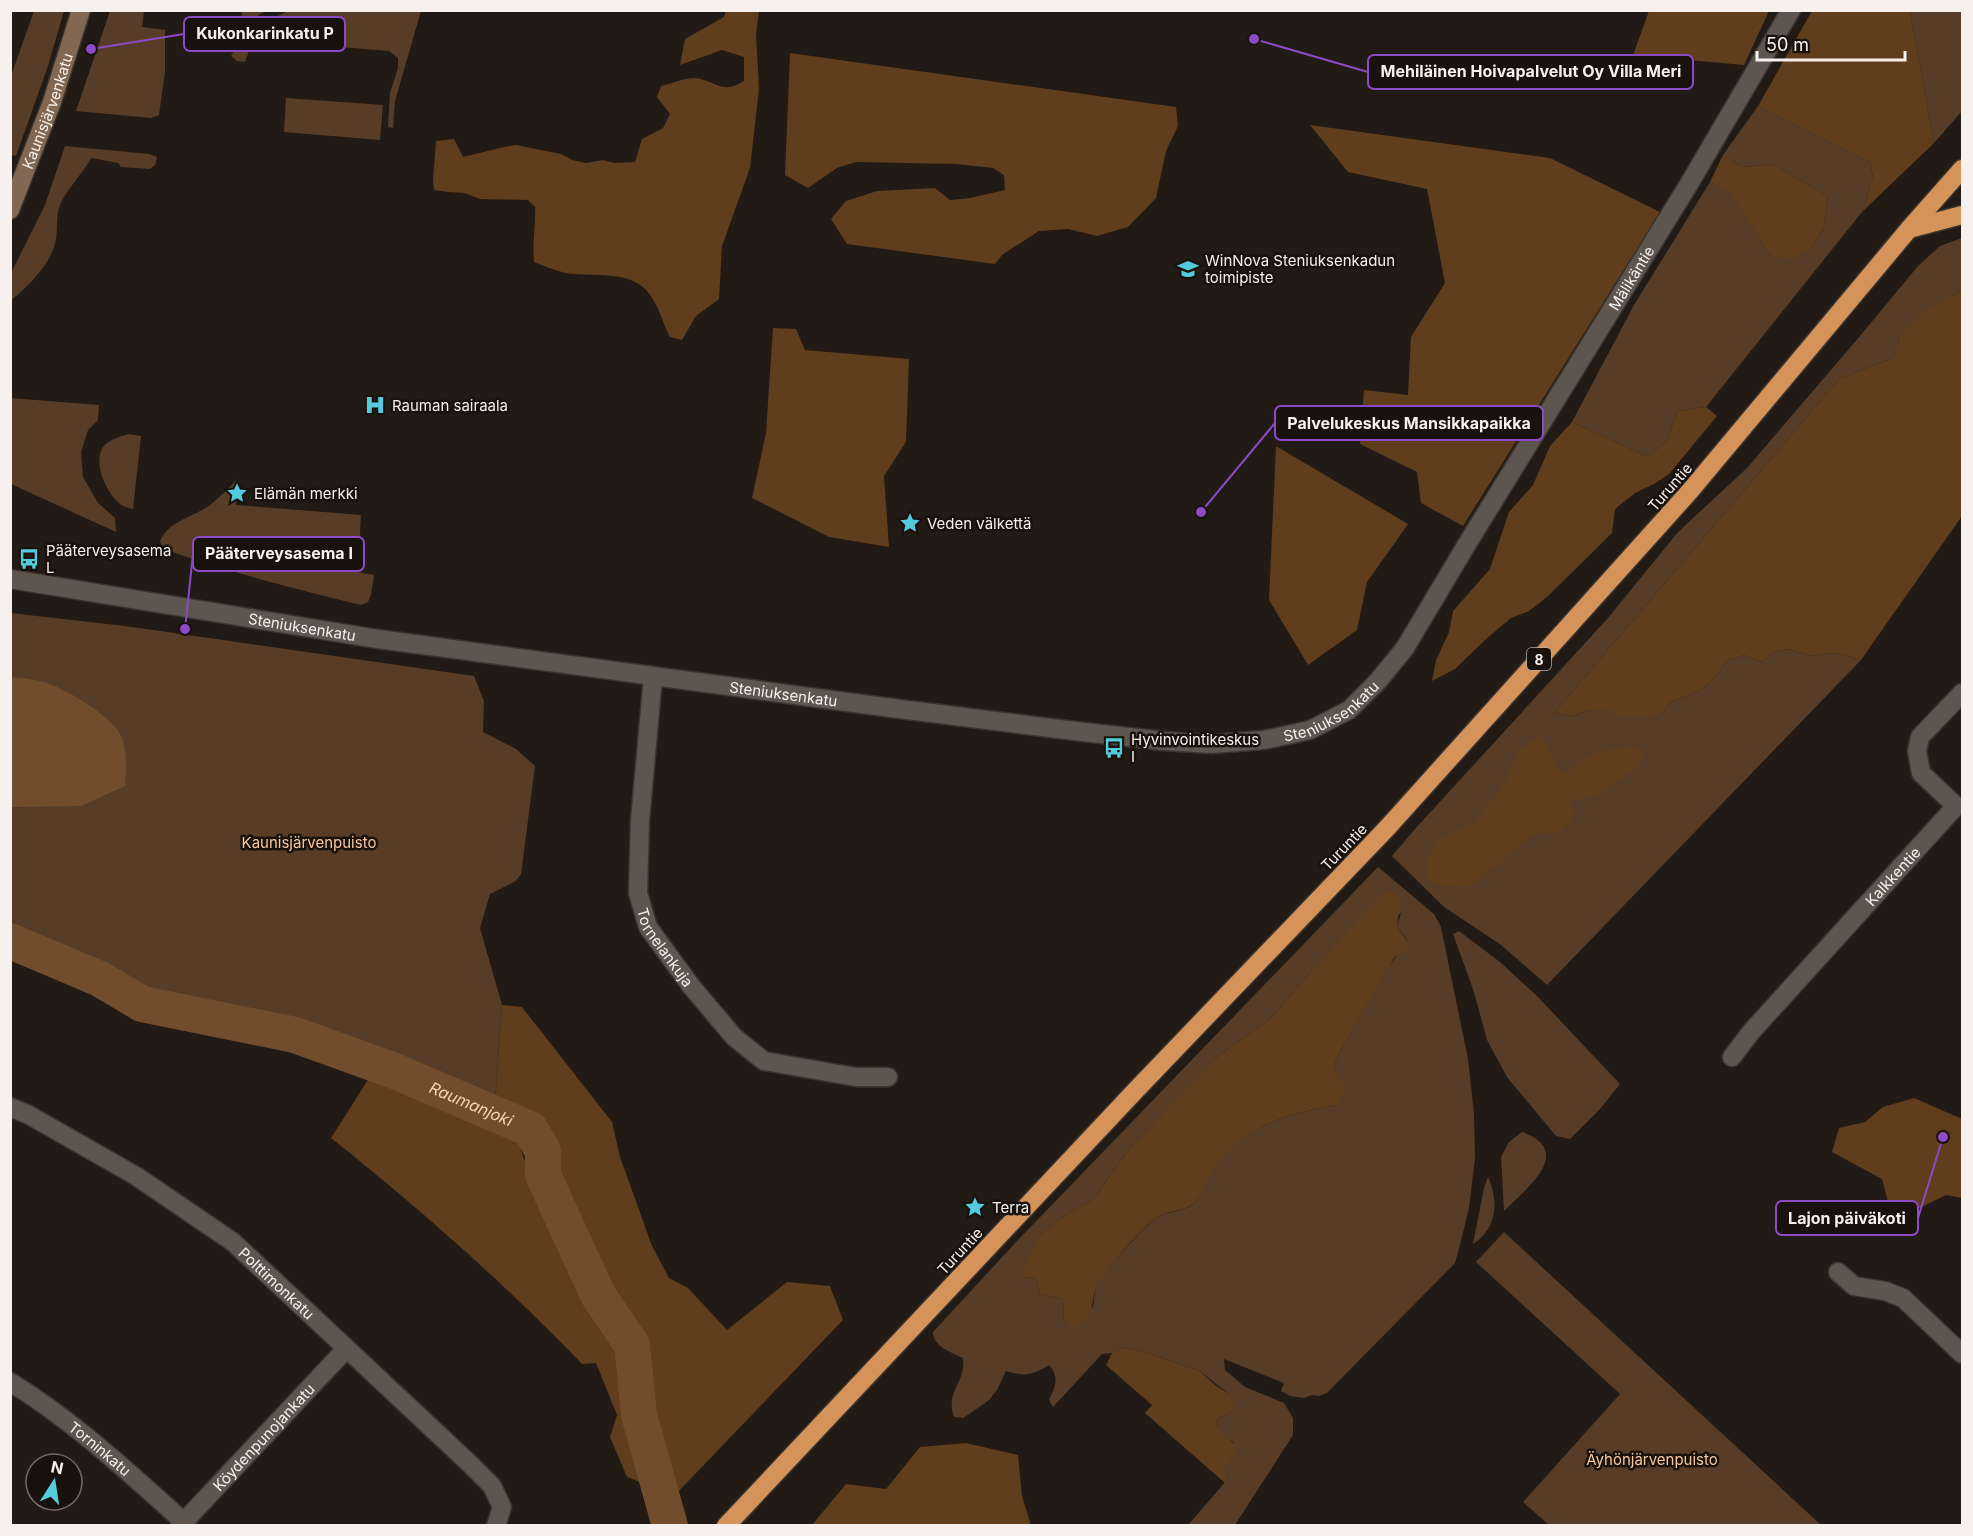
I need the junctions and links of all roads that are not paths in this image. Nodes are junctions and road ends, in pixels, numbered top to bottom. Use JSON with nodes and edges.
{"nodes":[{"id":1,"x":81,"y":10,"type":"edge"},
{"id":2,"x":1791,"y":10,"type":"edge"},
{"id":3,"x":1962,"y":169,"type":"edge"},
{"id":4,"x":10,"y":210,"type":"edge"},
{"id":5,"x":1962,"y":215,"type":"edge"},
{"id":6,"x":1908,"y":230,"type":"junction"},
{"id":7,"x":1467,"y":544,"type":"joint"},
{"id":8,"x":10,"y":579,"type":"edge"},
{"id":9,"x":653,"y":677,"type":"junction"},
{"id":10,"x":1962,"y":693,"type":"edge"},
{"id":11,"x":1959,"y":809,"type":"edge"},
{"id":12,"x":1732,"y":1057,"type":"dead end"},
{"id":13,"x":888,"y":1077,"type":"dead end"},
{"id":14,"x":10,"y":1107,"type":"edge"},
{"id":15,"x":1838,"y":1272,"type":"dead end"},
{"id":16,"x":346,"y":1349,"type":"junction"},
{"id":17,"x":1962,"y":1354,"type":"edge"},
{"id":18,"x":10,"y":1382,"type":"edge"},
{"id":19,"x":182,"y":1524,"type":"edge"},
{"id":20,"x":496,"y":1526,"type":"edge"},
{"id":21,"x":726,"y":1526,"type":"edge"}],
"edges":[{"from":1,"to":4,"type":"main road","name":"Kaunisjärvenkatu"},
{"from":2,"to":7,"type":"street","name":"Mälikäntie"},
{"from":3,"to":6,"type":"highway","name":"Turuntie","number":"8"},
{"from":5,"to":6,"type":"highway"},
{"from":6,"to":21,"type":"highway","name":"Turuntie","number":"8"},
{"from":7,"to":9,"type":"street","name":"Steniuksenkatu"},
{"from":8,"to":9,"type":"street","name":"Steniuksenkatu"},
{"from":9,"to":13,"type":"street","name":"Tornelankuja"},
{"from":10,"to":11,"type":"street","name":"Kalkkentie"},
{"from":11,"to":12,"type":"street","name":"Kalkkentie"},
{"from":14,"to":16,"type":"street","name":"Polttimonkatu"},
{"from":15,"to":17,"type":"street"},
{"from":16,"to":19,"type":"street","name":"Köydenpunojankatu"},
{"from":16,"to":20,"type":"street","name":"Polttimonkatu"},
{"from":18,"to":19,"type":"street","name":"Torninkatu"}]}
